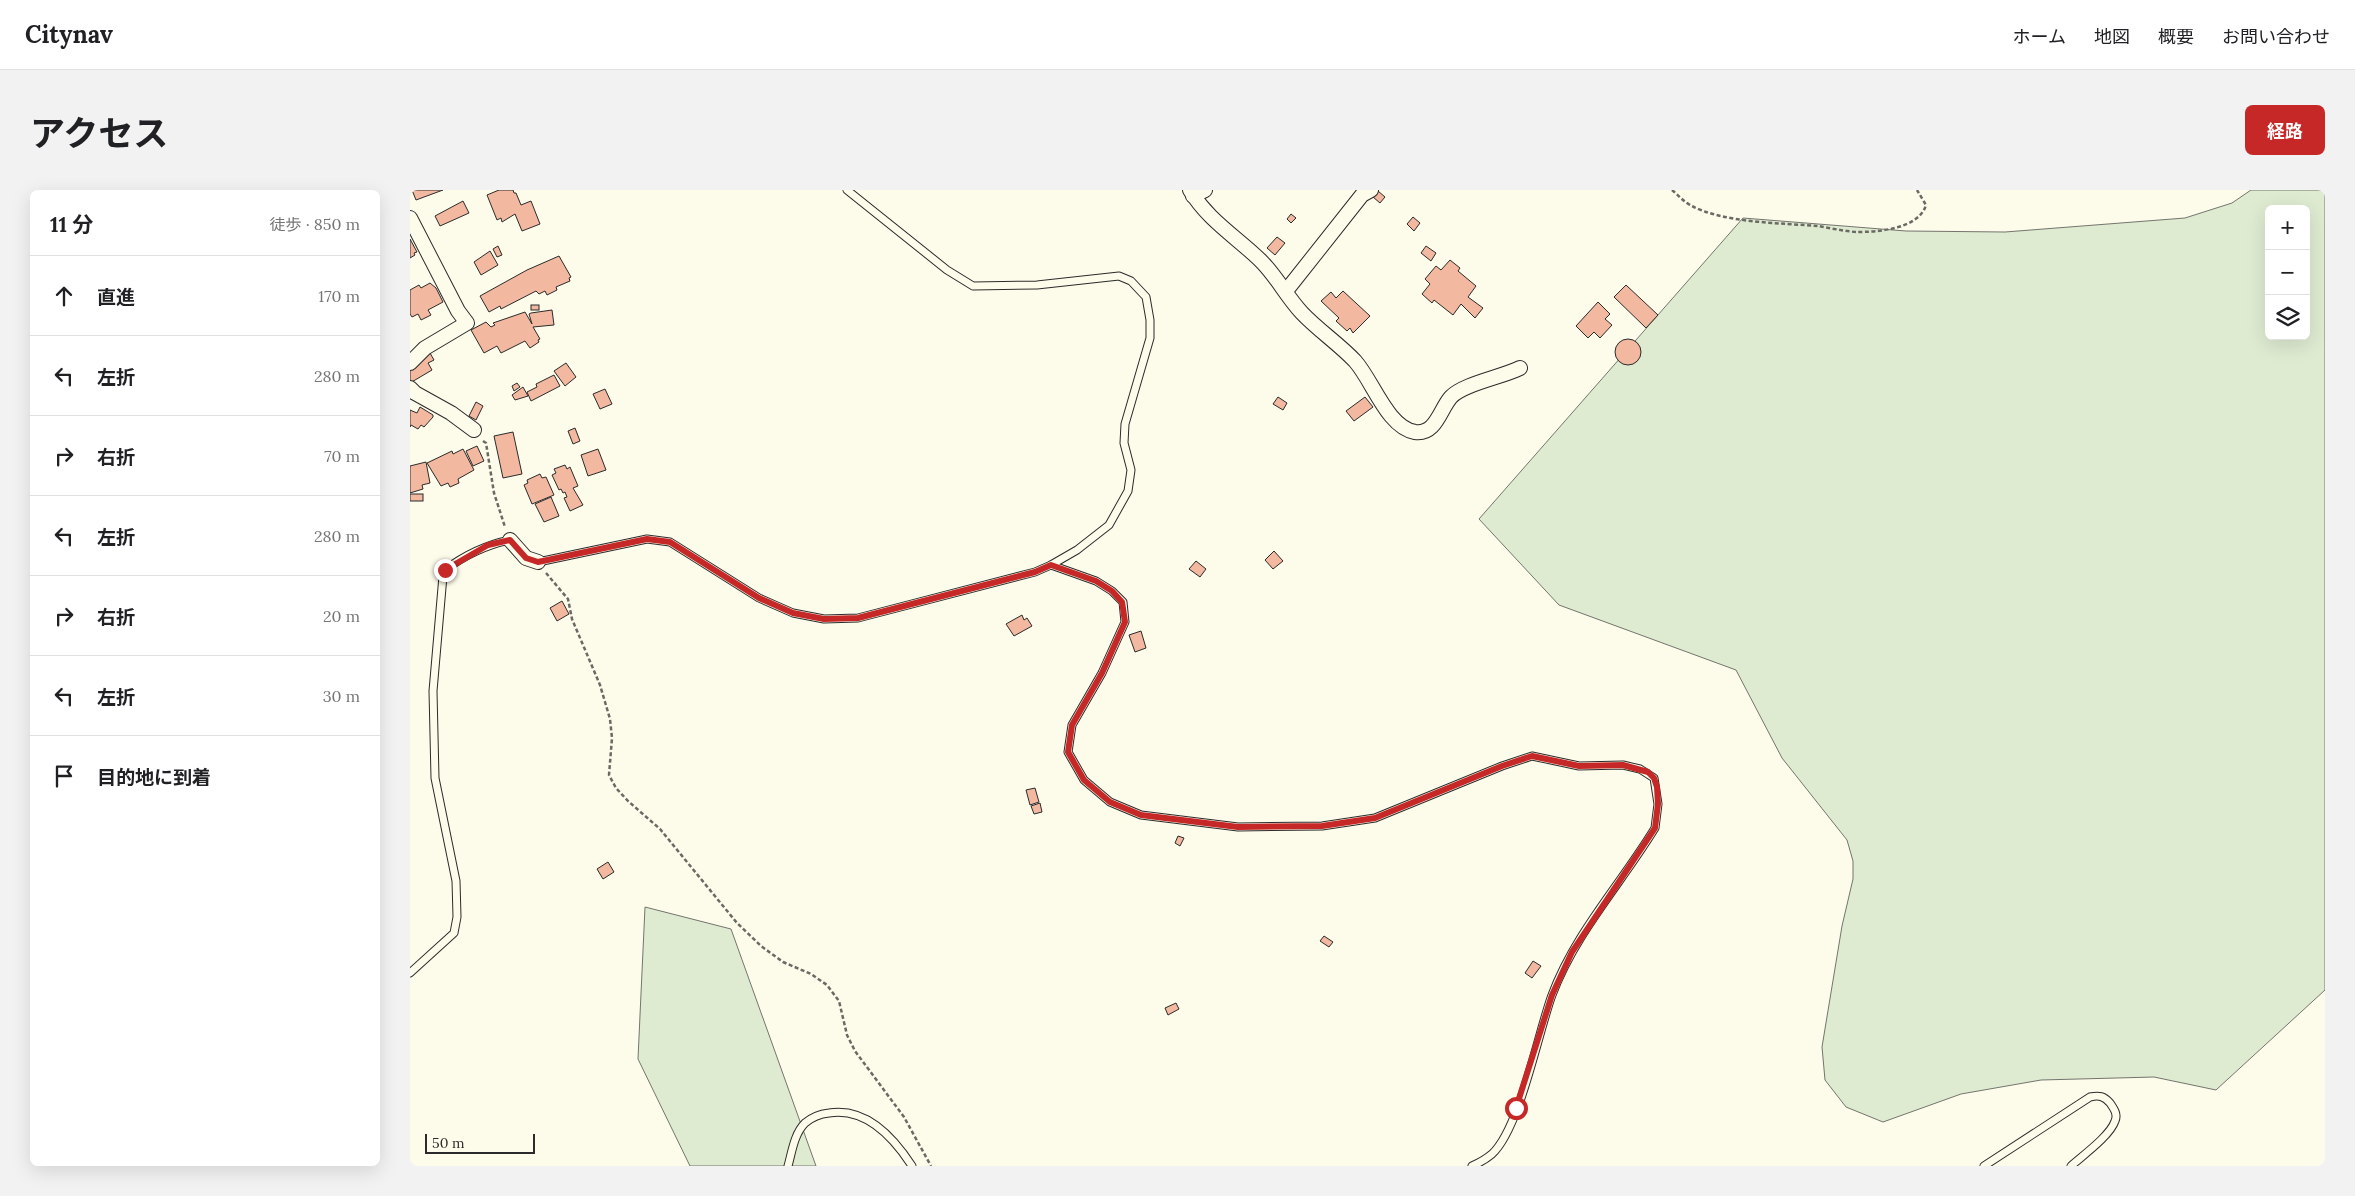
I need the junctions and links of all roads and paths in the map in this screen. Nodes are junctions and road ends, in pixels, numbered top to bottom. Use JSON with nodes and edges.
{"nodes":[{"id":1,"x":847,"y":190,"type":"edge"},
{"id":2,"x":1370,"y":190,"type":"edge"},
{"id":3,"x":1672,"y":190,"type":"edge"},
{"id":4,"x":1917,"y":190,"type":"edge"},
{"id":5,"x":1196,"y":192,"type":"edge"},
{"id":6,"x":410,"y":218,"type":"edge"},
{"id":7,"x":1286,"y":292,"type":"junction"},
{"id":8,"x":410,"y":363,"type":"edge"},
{"id":9,"x":1520,"y":368,"type":"dead end"},
{"id":10,"x":410,"y":388,"type":"edge"},
{"id":11,"x":474,"y":430,"type":"joint"},
{"id":12,"x":510,"y":540,"type":"junction"},
{"id":13,"x":538,"y":562,"type":"junction"},
{"id":14,"x":1051,"y":565,"type":"junction"},
{"id":15,"x":410,"y":973,"type":"edge"},
{"id":16,"x":788,"y":1166,"type":"edge"},
{"id":17,"x":912,"y":1166,"type":"edge"},
{"id":18,"x":932,"y":1166,"type":"edge"},
{"id":19,"x":1472,"y":1166,"type":"edge"},
{"id":20,"x":1984,"y":1166,"type":"edge"},
{"id":21,"x":2071,"y":1166,"type":"edge"}],
"edges":[{"from":1,"to":14,"type":"lane"},
{"from":2,"to":7,"type":"street"},
{"from":3,"to":4,"type":"path"},
{"from":5,"to":7,"type":"street"},
{"from":6,"to":8,"type":"street"},
{"from":7,"to":9,"type":"street"},
{"from":10,"to":11,"type":"street"},
{"from":11,"to":12,"type":"path"},
{"from":12,"to":13,"type":"street"},
{"from":12,"to":15,"type":"lane"},
{"from":13,"to":14,"type":"lane"},
{"from":13,"to":18,"type":"path"},
{"from":14,"to":19,"type":"lane"},
{"from":16,"to":17,"type":"lane"},
{"from":20,"to":21,"type":"lane"}]}
